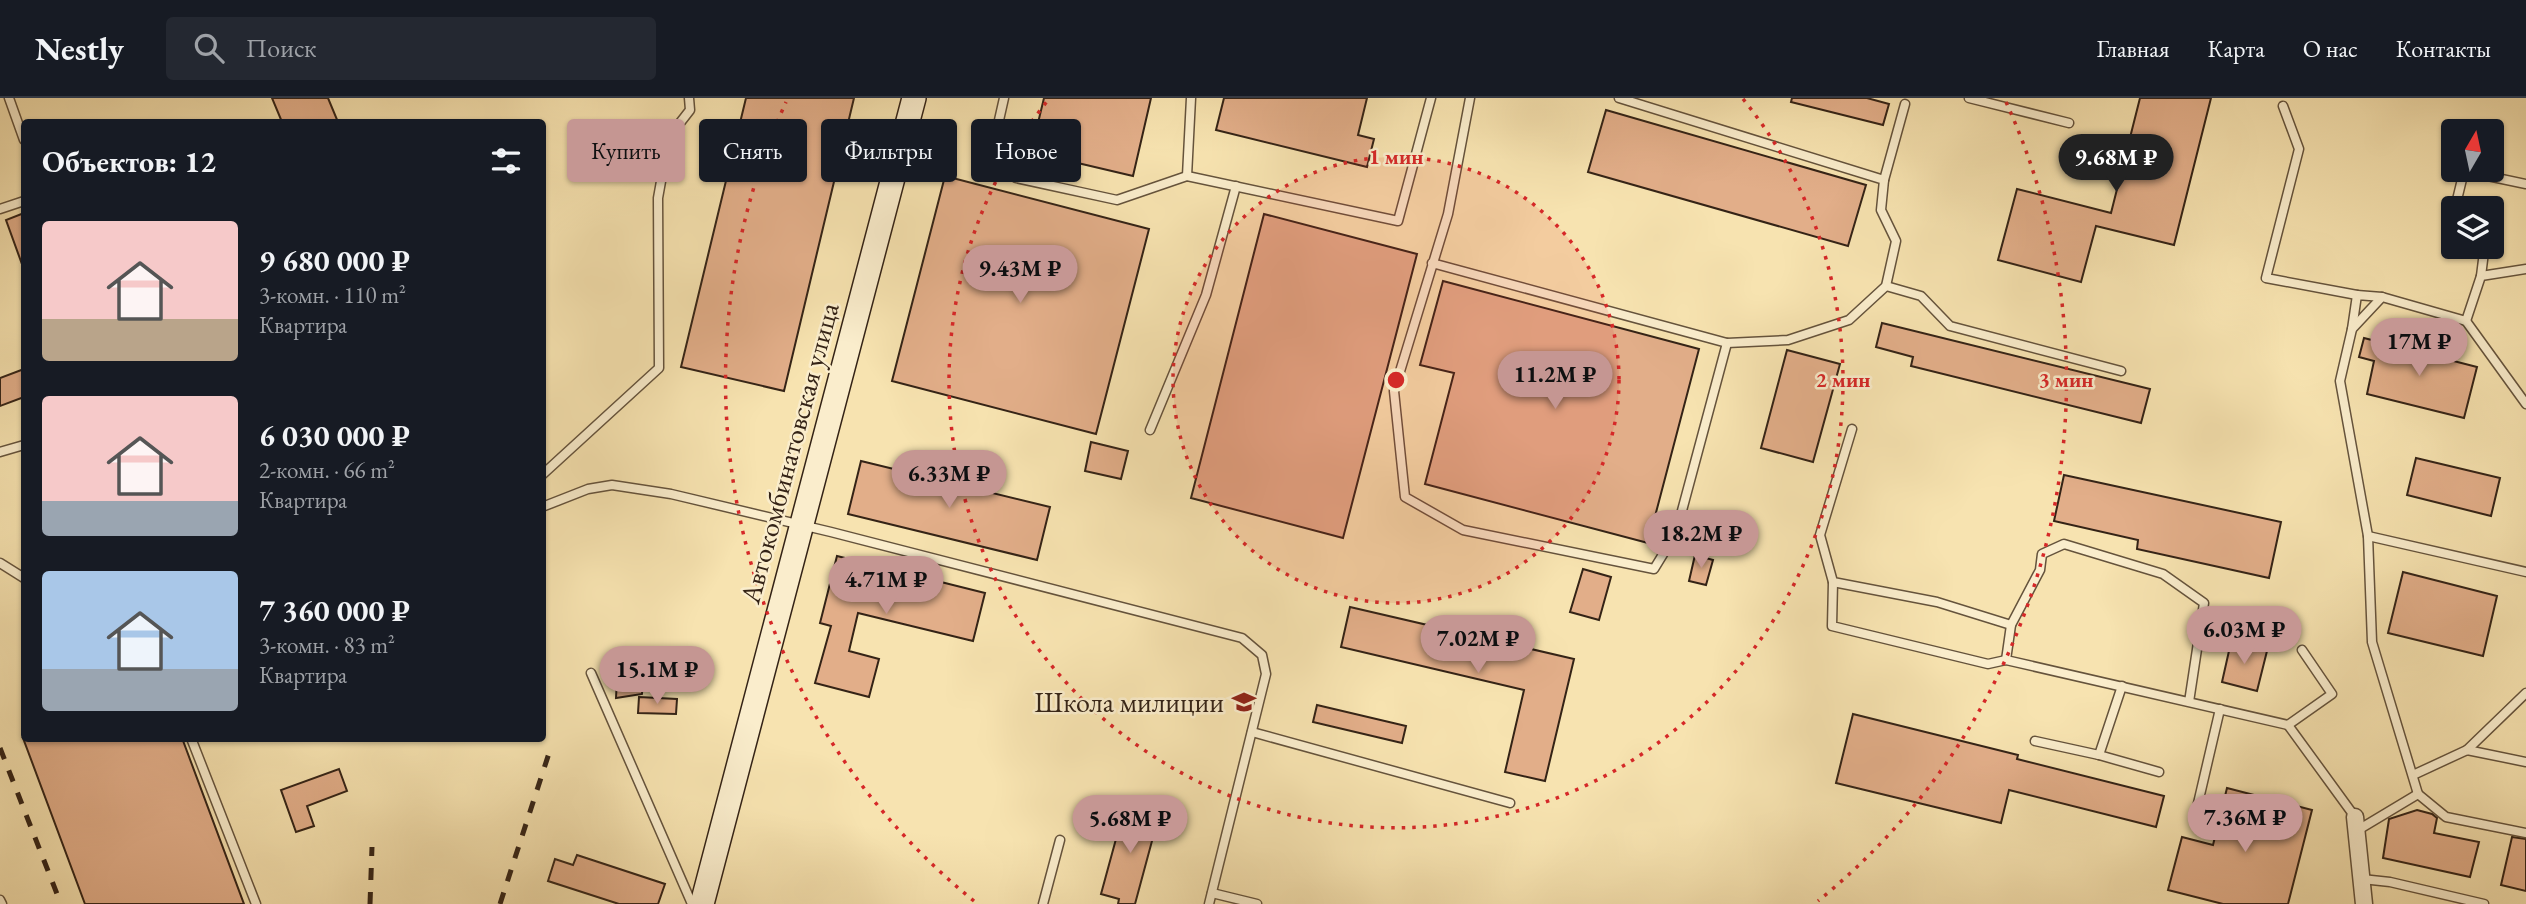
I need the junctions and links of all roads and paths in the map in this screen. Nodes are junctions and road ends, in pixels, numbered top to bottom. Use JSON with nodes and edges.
{"nodes":[{"id":1,"x":9,"y":98,"type":"edge"},
{"id":2,"x":689,"y":98,"type":"edge"},
{"id":3,"x":914,"y":98,"type":"edge"},
{"id":4,"x":1004,"y":98,"type":"edge"},
{"id":5,"x":1191,"y":98,"type":"edge"},
{"id":6,"x":1431,"y":98,"type":"edge"},
{"id":7,"x":1470,"y":98,"type":"edge"},
{"id":8,"x":1619,"y":98,"type":"edge"},
{"id":9,"x":1969,"y":98,"type":"edge"},
{"id":10,"x":1905,"y":104,"type":"dead end"},
{"id":11,"x":2283,"y":106,"type":"dead end"},
{"id":12,"x":2069,"y":123,"type":"dead end"},
{"id":13,"x":21,"y":132,"type":"edge"},
{"id":14,"x":1188,"y":176,"type":"junction"},
{"id":15,"x":1884,"y":180,"type":"junction"},
{"id":16,"x":2526,"y":184,"type":"edge"},
{"id":17,"x":1236,"y":186,"type":"junction"},
{"id":18,"x":2457,"y":196,"type":"edge"},
{"id":19,"x":21,"y":202,"type":"edge"},
{"id":20,"x":0,"y":209,"type":"edge"},
{"id":21,"x":2483,"y":259,"type":"edge"},
{"id":22,"x":1432,"y":263,"type":"junction"},
{"id":23,"x":2526,"y":268,"type":"edge"},
{"id":24,"x":2481,"y":276,"type":"junction"},
{"id":25,"x":1886,"y":286,"type":"junction"},
{"id":26,"x":2357,"y":295,"type":"junction"},
{"id":27,"x":2382,"y":297,"type":"junction"},
{"id":28,"x":2466,"y":321,"type":"junction"},
{"id":29,"x":2352,"y":329,"type":"junction"},
{"id":30,"x":1727,"y":343,"type":"junction"},
{"id":31,"x":2121,"y":371,"type":"dead end"},
{"id":32,"x":2526,"y":404,"type":"edge"},
{"id":33,"x":1853,"y":429,"type":"dead end"},
{"id":34,"x":1150,"y":430,"type":"dead end"},
{"id":35,"x":21,"y":446,"type":"edge"},
{"id":36,"x":0,"y":452,"type":"edge"},
{"id":37,"x":546,"y":471,"type":"edge"},
{"id":38,"x":546,"y":505,"type":"edge"},
{"id":39,"x":800,"y":525,"type":"junction"},
{"id":40,"x":2368,"y":536,"type":"junction"},
{"id":41,"x":0,"y":564,"type":"edge"},
{"id":42,"x":2526,"y":572,"type":"edge"},
{"id":43,"x":21,"y":576,"type":"edge"},
{"id":44,"x":1833,"y":582,"type":"junction"},
{"id":45,"x":2011,"y":625,"type":"junction"},
{"id":46,"x":2302,"y":650,"type":"dead end"},
{"id":47,"x":2006,"y":660,"type":"junction"},
{"id":48,"x":591,"y":673,"type":"dead end"},
{"id":49,"x":2122,"y":686,"type":"junction"},
{"id":50,"x":2526,"y":693,"type":"edge"},
{"id":51,"x":2189,"y":702,"type":"junction"},
{"id":52,"x":2220,"y":709,"type":"junction"},
{"id":53,"x":2288,"y":724,"type":"junction"},
{"id":54,"x":1252,"y":732,"type":"junction"},
{"id":55,"x":2035,"y":741,"type":"dead end"},
{"id":56,"x":193,"y":742,"type":"edge"},
{"id":57,"x":2467,"y":750,"type":"junction"},
{"id":58,"x":2099,"y":755,"type":"junction"},
{"id":59,"x":2526,"y":762,"type":"edge"},
{"id":60,"x":2159,"y":772,"type":"dead end"},
{"id":61,"x":2413,"y":775,"type":"junction"},
{"id":62,"x":2418,"y":794,"type":"junction"},
{"id":63,"x":1510,"y":803,"type":"dead end"},
{"id":64,"x":2196,"y":812,"type":"dead end"},
{"id":65,"x":2356,"y":824,"type":"junction"},
{"id":66,"x":2526,"y":833,"type":"edge"},
{"id":67,"x":1060,"y":840,"type":"dead end"},
{"id":68,"x":2362,"y":879,"type":"junction"},
{"id":69,"x":1212,"y":893,"type":"junction"},
{"id":70,"x":257,"y":904,"type":"edge"},
{"id":71,"x":692,"y":904,"type":"edge"},
{"id":72,"x":702,"y":904,"type":"edge"},
{"id":73,"x":1043,"y":904,"type":"edge"},
{"id":74,"x":1209,"y":904,"type":"edge"},
{"id":75,"x":1257,"y":904,"type":"edge"},
{"id":76,"x":2364,"y":904,"type":"edge"},
{"id":77,"x":2484,"y":904,"type":"edge"}],
"edges":[{"from":1,"to":13,"type":"lane"},
{"from":2,"to":37,"type":"lane"},
{"from":3,"to":39,"type":"street","name":"Автокомбинатовская улица"},
{"from":4,"to":14,"type":"lane"},
{"from":5,"to":14,"type":"lane"},
{"from":6,"to":17,"type":"lane"},
{"from":7,"to":22,"type":"lane"},
{"from":8,"to":15,"type":"lane"},
{"from":9,"to":12,"type":"lane"},
{"from":10,"to":15,"type":"lane"},
{"from":11,"to":26,"type":"lane"},
{"from":14,"to":17,"type":"lane"},
{"from":15,"to":25,"type":"lane"},
{"from":16,"to":18,"type":"lane"},
{"from":17,"to":34,"type":"lane"},
{"from":19,"to":20,"type":"lane"},
{"from":21,"to":24,"type":"lane"},
{"from":22,"to":30,"type":"lane"},
{"from":22,"to":30,"type":"lane"},
{"from":23,"to":24,"type":"lane"},
{"from":24,"to":28,"type":"lane"},
{"from":25,"to":30,"type":"lane"},
{"from":25,"to":31,"type":"lane"},
{"from":26,"to":27,"type":"lane"},
{"from":26,"to":29,"type":"lane"},
{"from":27,"to":28,"type":"lane"},
{"from":27,"to":29,"type":"lane"},
{"from":28,"to":32,"type":"lane"},
{"from":29,"to":40,"type":"lane"},
{"from":33,"to":44,"type":"lane"},
{"from":35,"to":36,"type":"lane"},
{"from":38,"to":39,"type":"lane"},
{"from":39,"to":54,"type":"lane"},
{"from":39,"to":72,"type":"street","name":"Автокомбинатовская улица"},
{"from":40,"to":42,"type":"lane"},
{"from":40,"to":61,"type":"lane"},
{"from":41,"to":43,"type":"lane"},
{"from":44,"to":45,"type":"lane"},
{"from":44,"to":47,"type":"lane"},
{"from":45,"to":47,"type":"lane"},
{"from":45,"to":51,"type":"lane"},
{"from":46,"to":53,"type":"lane"},
{"from":47,"to":49,"type":"lane"},
{"from":48,"to":71,"type":"lane"},
{"from":49,"to":51,"type":"lane"},
{"from":49,"to":58,"type":"lane"},
{"from":50,"to":57,"type":"lane"},
{"from":51,"to":52,"type":"lane"},
{"from":52,"to":53,"type":"lane"},
{"from":52,"to":64,"type":"lane"},
{"from":53,"to":65,"type":"lane"},
{"from":54,"to":63,"type":"lane"},
{"from":54,"to":69,"type":"lane"},
{"from":55,"to":58,"type":"lane"},
{"from":56,"to":70,"type":"lane"},
{"from":57,"to":59,"type":"lane"},
{"from":57,"to":61,"type":"lane"},
{"from":58,"to":60,"type":"lane"},
{"from":61,"to":62,"type":"lane"},
{"from":62,"to":65,"type":"lane"},
{"from":62,"to":66,"type":"lane"},
{"from":65,"to":68,"type":"street"},
{"from":67,"to":73,"type":"lane"},
{"from":68,"to":76,"type":"street"},
{"from":68,"to":77,"type":"lane"},
{"from":69,"to":74,"type":"lane"},
{"from":69,"to":75,"type":"lane"}]}
